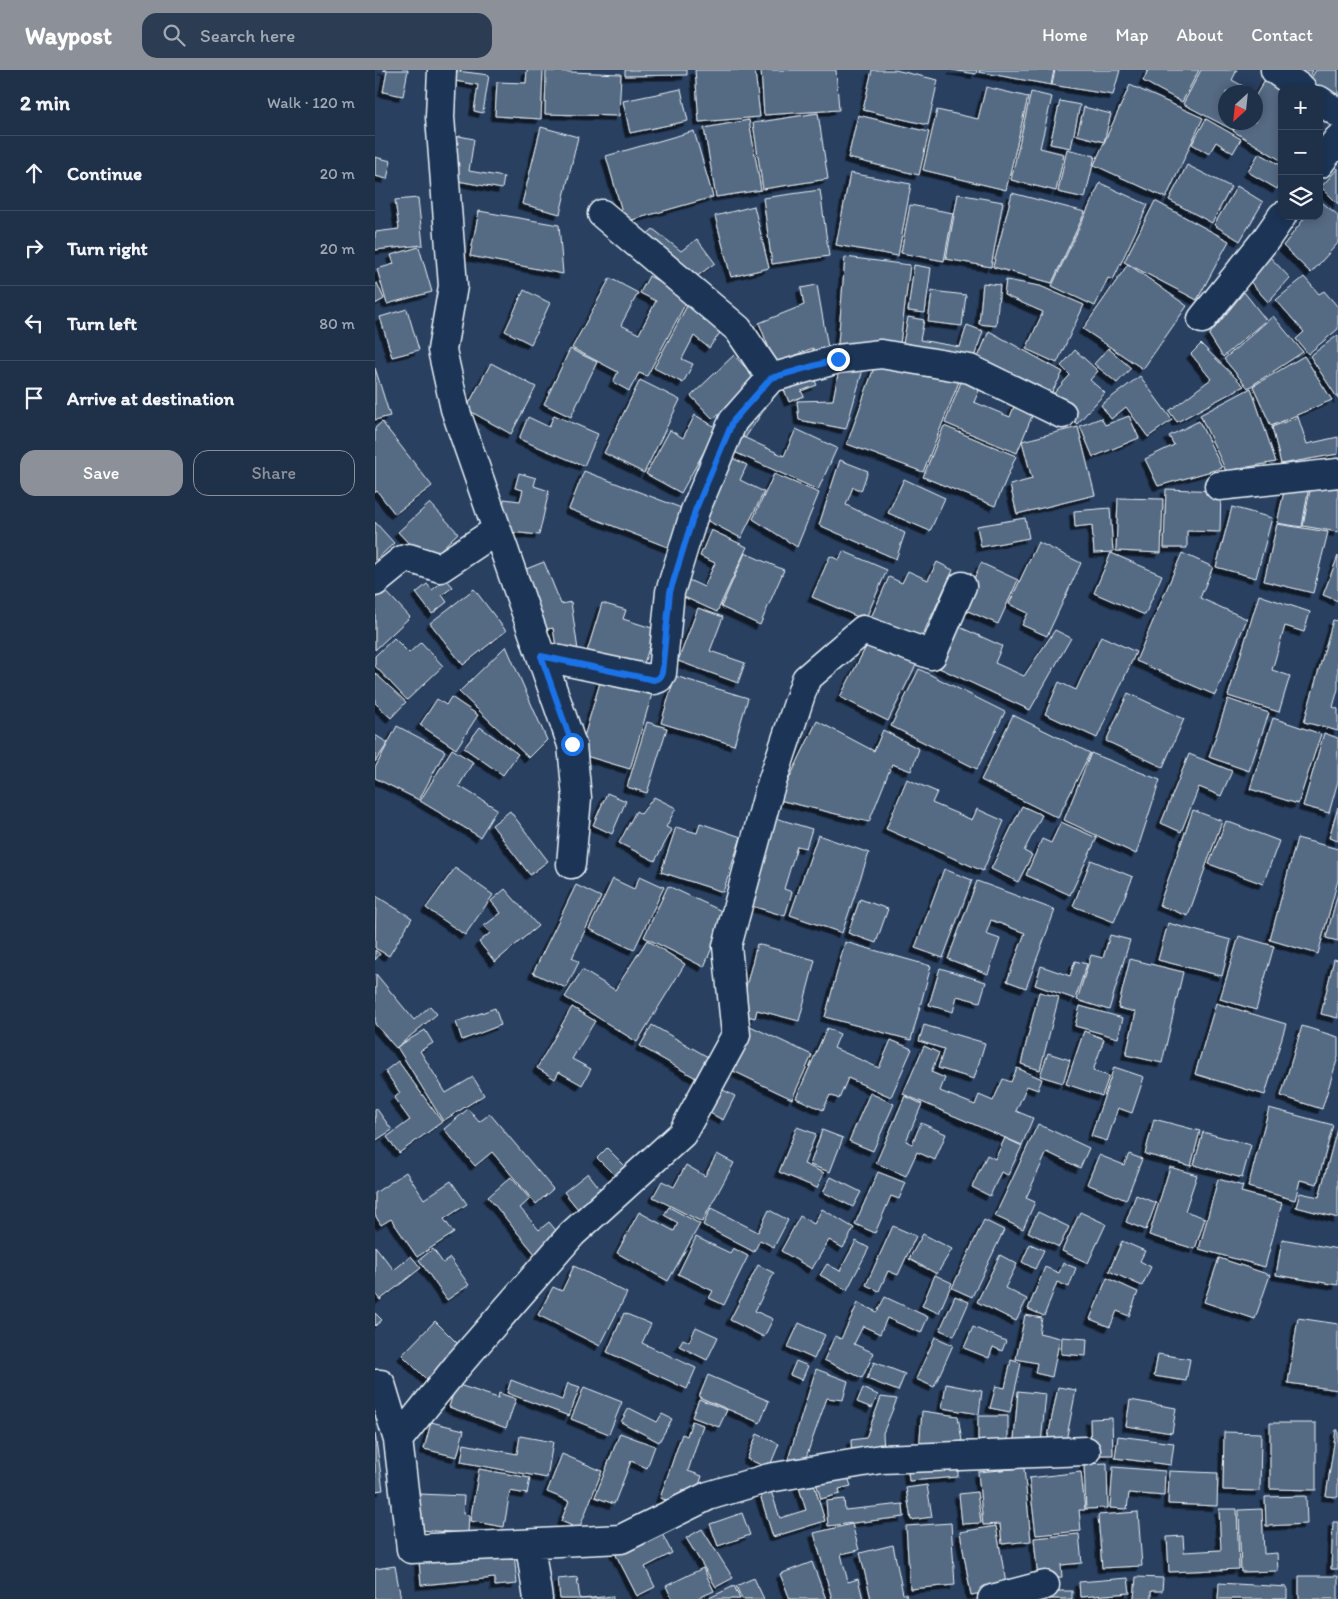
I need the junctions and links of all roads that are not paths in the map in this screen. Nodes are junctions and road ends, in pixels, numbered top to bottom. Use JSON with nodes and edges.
{"nodes":[{"id":1,"x":442,"y":70,"type":"edge"},
{"id":2,"x":1275,"y":70,"type":"edge"},
{"id":3,"x":1296,"y":85,"type":"edge"},
{"id":4,"x":1323,"y":103,"type":"edge"},
{"id":5,"x":1338,"y":113,"type":"edge"},
{"id":6,"x":1338,"y":140,"type":"edge"},
{"id":7,"x":1323,"y":159,"type":"edge"},
{"id":8,"x":602,"y":214,"type":"dead end"},
{"id":9,"x":1279,"y":220,"type":"edge"},
{"id":10,"x":1202,"y":319,"type":"dead end"},
{"id":11,"x":771,"y":378,"type":"junction"},
{"id":12,"x":1062,"y":414,"type":"dead end"},
{"id":13,"x":1338,"y":474,"type":"edge"},
{"id":14,"x":1219,"y":486,"type":"dead end"},
{"id":15,"x":497,"y":530,"type":"junction"},
{"id":16,"x":375,"y":582,"type":"edge"},
{"id":17,"x":962,"y":586,"type":"dead end"},
{"id":18,"x":541,"y":656,"type":"junction"},
{"id":19,"x":571,"y":864,"type":"dead end"},
{"id":20,"x":375,"y":1384,"type":"edge"},
{"id":21,"x":399,"y":1440,"type":"junction"},
{"id":22,"x":1086,"y":1451,"type":"dead end"},
{"id":23,"x":530,"y":1545,"type":"junction"},
{"id":24,"x":1045,"y":1585,"type":"dead end"},
{"id":25,"x":538,"y":1599,"type":"edge"},
{"id":26,"x":992,"y":1599,"type":"edge"}],
"edges":[{"from":1,"to":15,"type":"street"},
{"from":2,"to":3,"type":"street"},
{"from":4,"to":5,"type":"street"},
{"from":6,"to":7,"type":"street"},
{"from":8,"to":11,"type":"street"},
{"from":9,"to":10,"type":"street"},
{"from":11,"to":12,"type":"street"},
{"from":11,"to":18,"type":"street"},
{"from":13,"to":14,"type":"street"},
{"from":15,"to":16,"type":"street"},
{"from":15,"to":18,"type":"street"},
{"from":17,"to":21,"type":"street"},
{"from":18,"to":19,"type":"street"},
{"from":20,"to":21,"type":"street"},
{"from":21,"to":23,"type":"street"},
{"from":22,"to":23,"type":"street"},
{"from":23,"to":25,"type":"street"},
{"from":24,"to":26,"type":"street"}]}
